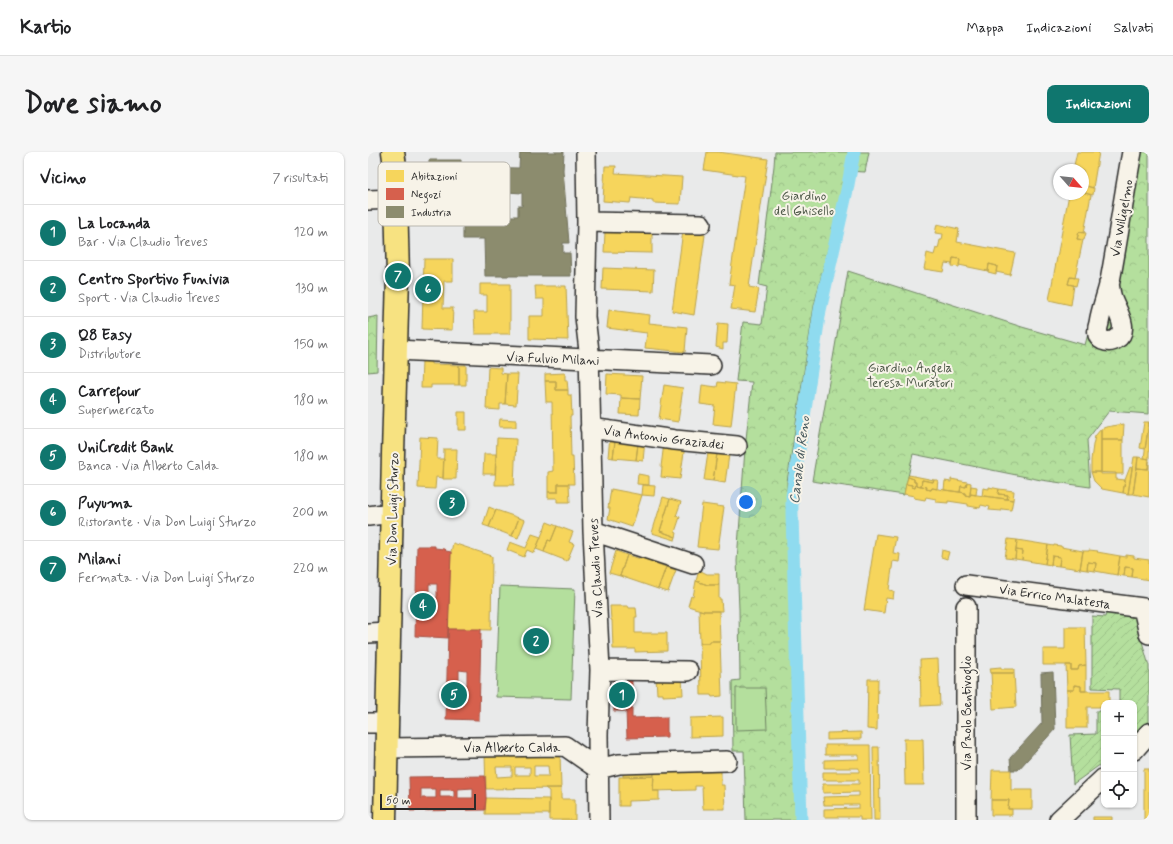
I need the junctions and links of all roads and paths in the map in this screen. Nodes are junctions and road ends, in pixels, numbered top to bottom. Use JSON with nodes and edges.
{"nodes":[{"id":1,"x":393,"y":152,"type":"edge"},
{"id":2,"x":586,"y":152,"type":"edge"},
{"id":3,"x":1132,"y":152,"type":"edge"},
{"id":4,"x":394,"y":162,"type":"edge"},
{"id":5,"x":368,"y":200,"type":"edge"},
{"id":6,"x":378,"y":200,"type":"edge"},
{"id":7,"x":587,"y":222,"type":"junction"},
{"id":8,"x":702,"y":224,"type":"dead end"},
{"id":9,"x":397,"y":226,"type":"edge"},
{"id":10,"x":1109,"y":283,"type":"dead end"},
{"id":11,"x":396,"y":350,"type":"junction"},
{"id":12,"x":589,"y":359,"type":"junction"},
{"id":13,"x":712,"y":365,"type":"dead end"},
{"id":14,"x":590,"y":428,"type":"junction"},
{"id":15,"x":738,"y":446,"type":"dead end"},
{"id":16,"x":392,"y":513,"type":"junction"},
{"id":17,"x":368,"y":516,"type":"edge"},
{"id":18,"x":593,"y":531,"type":"junction"},
{"id":19,"x":694,"y":564,"type":"dead end"},
{"id":20,"x":966,"y":585,"type":"dead end"},
{"id":21,"x":966,"y":607,"type":"dead end"},
{"id":22,"x":368,"y":632,"type":"edge"},
{"id":23,"x":389,"y":632,"type":"junction"},
{"id":24,"x":1149,"y":634,"type":"edge"},
{"id":25,"x":600,"y":670,"type":"junction"},
{"id":26,"x":688,"y":670,"type":"dead end"},
{"id":27,"x":378,"y":723,"type":"edge"},
{"id":28,"x":1149,"y":733,"type":"edge"},
{"id":29,"x":598,"y":735,"type":"junction"},
{"id":30,"x":565,"y":746,"type":"junction"},
{"id":31,"x":386,"y":748,"type":"junction"},
{"id":32,"x":1140,"y":748,"type":"edge"},
{"id":33,"x":728,"y":761,"type":"dead end"},
{"id":34,"x":620,"y":764,"type":"junction"},
{"id":35,"x":598,"y":769,"type":"junction"},
{"id":36,"x":1101,"y":781,"type":"edge"},
{"id":37,"x":385,"y":820,"type":"edge"},
{"id":38,"x":599,"y":820,"type":"edge"},
{"id":39,"x":966,"y":820,"type":"edge"},
{"id":40,"x":1059,"y":820,"type":"edge"}],
"edges":[{"from":1,"to":4,"type":"main road","name":"Via Don Luigi Sturzo"},
{"from":2,"to":7,"type":"street","name":"Via Claudio Treves"},
{"from":3,"to":10,"type":"street","name":"Via Wiligelmo"},
{"from":5,"to":6,"type":"street"},
{"from":7,"to":8,"type":"street"},
{"from":7,"to":12,"type":"street","name":"Via Claudio Treves"},
{"from":9,"to":11,"type":"main road","name":"Via Don Luigi Sturzo"},
{"from":11,"to":12,"type":"street","name":"Via Fulvio Milani"},
{"from":11,"to":16,"type":"main road","name":"Via Don Luigi Sturzo"},
{"from":12,"to":13,"type":"street","name":"Via Fulvio Milani"},
{"from":12,"to":14,"type":"street","name":"Via Claudio Treves"},
{"from":14,"to":15,"type":"street","name":"Via Antonio Graziadei"},
{"from":14,"to":18,"type":"street","name":"Via Claudio Treves"},
{"from":16,"to":17,"type":"street"},
{"from":16,"to":23,"type":"main road","name":"Via Don Luigi Sturzo"},
{"from":18,"to":19,"type":"street"},
{"from":18,"to":25,"type":"street","name":"Via Claudio Treves"},
{"from":20,"to":24,"type":"street","name":"Via Errico Malatesta"},
{"from":21,"to":39,"type":"street","name":"Via Paolo Bentivoglio"},
{"from":22,"to":23,"type":"street"},
{"from":23,"to":27,"type":"main road","name":"Via Don Luigi Sturzo"},
{"from":25,"to":26,"type":"street"},
{"from":25,"to":29,"type":"street","name":"Via Claudio Treves"},
{"from":27,"to":31,"type":"main road","name":"Via Don Luigi Sturzo"},
{"from":28,"to":32,"type":"street"},
{"from":29,"to":30,"type":"street"},
{"from":29,"to":34,"type":"street"},
{"from":29,"to":35,"type":"street","name":"Via Claudio Treves"},
{"from":30,"to":31,"type":"street","name":"Via Alberto Calda"},
{"from":30,"to":35,"type":"street","name":"Via Alberto Calda"},
{"from":31,"to":37,"type":"main road","name":"Via Don Luigi Sturzo"},
{"from":33,"to":34,"type":"street"},
{"from":34,"to":35,"type":"street"},
{"from":35,"to":38,"type":"street","name":"Via Claudio Treves"},
{"from":36,"to":40,"type":"street"}]}
